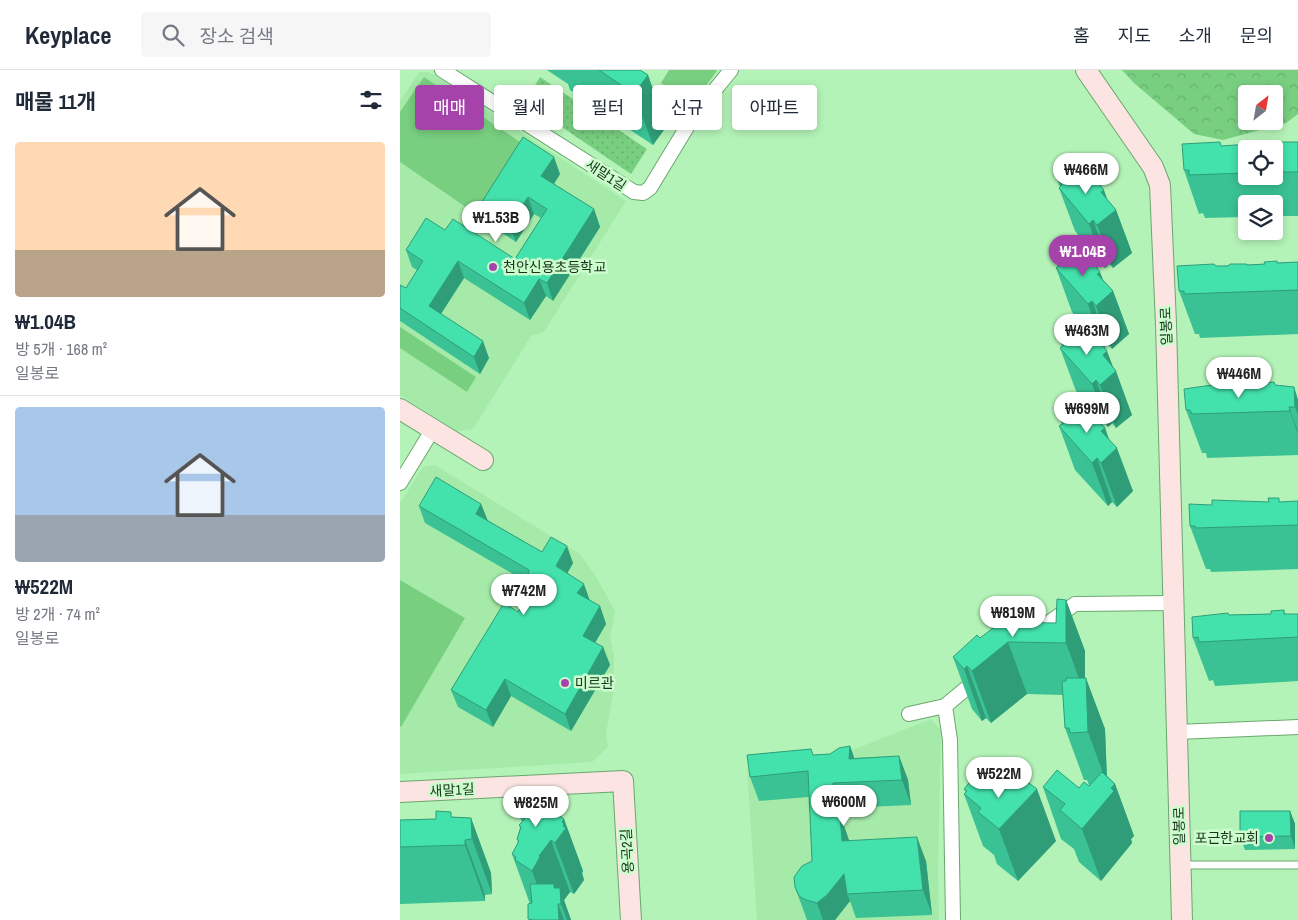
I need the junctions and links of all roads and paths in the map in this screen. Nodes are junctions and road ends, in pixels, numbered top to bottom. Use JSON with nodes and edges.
{"nodes":[{"id":1,"x":442,"y":70,"type":"edge"},
{"id":2,"x":731,"y":70,"type":"edge"},
{"id":3,"x":1086,"y":70,"type":"edge"},
{"id":4,"x":400,"y":408,"type":"edge"},
{"id":5,"x":433,"y":429,"type":"junction"},
{"id":6,"x":483,"y":460,"type":"dead end"},
{"id":7,"x":400,"y":483,"type":"edge"},
{"id":8,"x":1173,"y":603,"type":"junction"},
{"id":9,"x":1022,"y":642,"type":"edge"},
{"id":10,"x":994,"y":666,"type":"edge"},
{"id":11,"x":945,"y":706,"type":"junction"},
{"id":12,"x":909,"y":714,"type":"dead end"},
{"id":13,"x":1298,"y":727,"type":"edge"},
{"id":14,"x":1177,"y":732,"type":"junction"},
{"id":15,"x":623,"y":782,"type":"joint"},
{"id":16,"x":400,"y":792,"type":"edge"},
{"id":17,"x":1180,"y":865,"type":"junction"},
{"id":18,"x":1298,"y":866,"type":"edge"},
{"id":19,"x":631,"y":920,"type":"edge"},
{"id":20,"x":953,"y":920,"type":"edge"},
{"id":21,"x":1182,"y":920,"type":"edge"}],
"edges":[{"from":1,"to":2,"type":"street","name":"새말1길"},
{"from":3,"to":8,"type":"street","name":"일봉로"},
{"from":4,"to":5,"type":"street"},
{"from":5,"to":6,"type":"street"},
{"from":5,"to":7,"type":"street"},
{"from":8,"to":9,"type":"street"},
{"from":8,"to":14,"type":"street","name":"일봉로"},
{"from":10,"to":11,"type":"street"},
{"from":11,"to":12,"type":"street"},
{"from":11,"to":20,"type":"street"},
{"from":13,"to":14,"type":"street"},
{"from":14,"to":17,"type":"street","name":"일봉로"},
{"from":15,"to":16,"type":"street","name":"새말1길"},
{"from":15,"to":19,"type":"street","name":"용곡2길"},
{"from":17,"to":18,"type":"lane"},
{"from":17,"to":21,"type":"street","name":"일봉로"}]}
